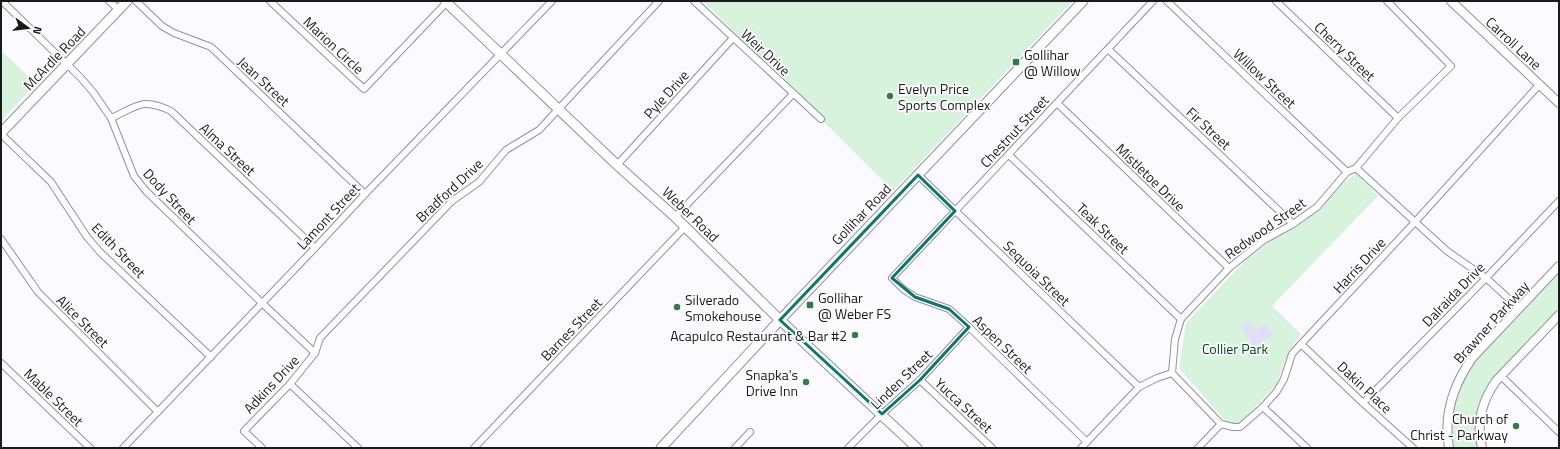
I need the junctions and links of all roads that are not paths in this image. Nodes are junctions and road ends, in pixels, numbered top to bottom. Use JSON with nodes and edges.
{"nodes":[{"id":1,"x":2,"y":1,"type":"edge"},
{"id":2,"x":109,"y":1,"type":"edge"},
{"id":3,"x":127,"y":1,"type":"edge"},
{"id":4,"x":136,"y":1,"type":"edge"},
{"id":5,"x":270,"y":1,"type":"edge"},
{"id":6,"x":447,"y":1,"type":"edge"},
{"id":7,"x":552,"y":1,"type":"edge"},
{"id":8,"x":659,"y":1,"type":"edge"},
{"id":9,"x":694,"y":1,"type":"edge"},
{"id":10,"x":1084,"y":1,"type":"edge"},
{"id":11,"x":1153,"y":1,"type":"edge"},
{"id":12,"x":1167,"y":1,"type":"edge"},
{"id":13,"x":1276,"y":1,"type":"edge"},
{"id":14,"x":1386,"y":1,"type":"edge"},
{"id":15,"x":1451,"y":1,"type":"edge"},
{"id":16,"x":118,"y":10,"type":"junction"},
{"id":17,"x":733,"y":38,"type":"junction"},
{"id":18,"x":1108,"y":50,"type":"junction"},
{"id":19,"x":500,"y":53,"type":"junction"},
{"id":20,"x":67,"y":65,"type":"junction"},
{"id":21,"x":1539,"y":85,"type":"junction"},
{"id":22,"x":793,"y":94,"type":"junction"},
{"id":23,"x":1558,"y":99,"type":"edge"},
{"id":24,"x":1057,"y":103,"type":"junction"},
{"id":25,"x":558,"y":108,"type":"junction"},
{"id":26,"x":112,"y":118,"type":"junction"},
{"id":27,"x":1398,"y":118,"type":"junction"},
{"id":28,"x":821,"y":119,"type":"dead end"},
{"id":29,"x":1,"y":134,"type":"edge"},
{"id":30,"x":1009,"y":155,"type":"junction"},
{"id":31,"x":617,"y":165,"type":"junction"},
{"id":32,"x":1356,"y":168,"type":"junction"},
{"id":33,"x":1347,"y":172,"type":"junction"},
{"id":34,"x":918,"y":175,"type":"junction"},
{"id":35,"x":365,"y":194,"type":"junction"},
{"id":36,"x":1559,"y":201,"type":"edge"},
{"id":37,"x":955,"y":211,"type":"junction"},
{"id":38,"x":675,"y":217,"type":"junction"},
{"id":39,"x":1415,"y":222,"type":"junction"},
{"id":40,"x":1293,"y":224,"type":"junction"},
{"id":41,"x":685,"y":227,"type":"junction"},
{"id":42,"x":1,"y":239,"type":"edge"},
{"id":43,"x":315,"y":248,"type":"junction"},
{"id":44,"x":1559,"y":266,"type":"edge"},
{"id":45,"x":1229,"y":268,"type":"junction"},
{"id":46,"x":892,"y":278,"type":"joint"},
{"id":47,"x":1486,"y":278,"type":"junction"},
{"id":48,"x":262,"y":303,"type":"junction"},
{"id":49,"x":1519,"y":308,"type":"junction"},
{"id":50,"x":1559,"y":315,"type":"edge"},
{"id":51,"x":1181,"y":319,"type":"junction"},
{"id":52,"x":780,"y":320,"type":"junction"},
{"id":53,"x":969,"y":327,"type":"junction"},
{"id":54,"x":1301,"y":344,"type":"junction"},
{"id":55,"x":315,"y":353,"type":"junction"},
{"id":56,"x":211,"y":357,"type":"junction"},
{"id":57,"x":1,"y":362,"type":"edge"},
{"id":58,"x":1172,"y":373,"type":"junction"},
{"id":59,"x":1501,"y":376,"type":"junction"},
{"id":60,"x":920,"y":380,"type":"junction"},
{"id":61,"x":290,"y":384,"type":"junction"},
{"id":62,"x":1139,"y":387,"type":"junction"},
{"id":63,"x":1363,"y":403,"type":"junction"},
{"id":64,"x":1263,"y":407,"type":"junction"},
{"id":65,"x":158,"y":412,"type":"junction"},
{"id":66,"x":882,"y":414,"type":"junction"},
{"id":67,"x":1221,"y":424,"type":"junction"},
{"id":68,"x":750,"y":432,"type":"dead end"},
{"id":69,"x":1559,"y":432,"type":"edge"},
{"id":70,"x":1087,"y":442,"type":"junction"},
{"id":71,"x":90,"y":448,"type":"edge"},
{"id":72,"x":123,"y":448,"type":"edge"},
{"id":73,"x":262,"y":448,"type":"edge"},
{"id":74,"x":358,"y":448,"type":"edge"},
{"id":75,"x":474,"y":448,"type":"edge"},
{"id":76,"x":661,"y":448,"type":"edge"},
{"id":77,"x":735,"y":448,"type":"edge"},
{"id":78,"x":848,"y":448,"type":"edge"},
{"id":79,"x":917,"y":448,"type":"edge"},
{"id":80,"x":992,"y":448,"type":"edge"},
{"id":81,"x":1082,"y":448,"type":"edge"},
{"id":82,"x":1198,"y":448,"type":"edge"},
{"id":83,"x":1307,"y":448,"type":"edge"},
{"id":84,"x":1413,"y":448,"type":"edge"},
{"id":85,"x":1449,"y":448,"type":"edge"},
{"id":86,"x":1482,"y":448,"type":"edge"}],
"edges":[{"from":1,"to":20,"type":"street","name":"Dody Street"},
{"from":2,"to":16,"type":"street"},
{"from":3,"to":16,"type":"main road","name":"McArdle Road"},
{"from":4,"to":35,"type":"street","name":"Jean Street"},
{"from":5,"to":6,"type":"street","name":"Marion Circle"},
{"from":6,"to":19,"type":"main road","name":"Weber Road"},
{"from":7,"to":19,"type":"street","name":"Lamont Street"},
{"from":8,"to":25,"type":"street","name":"Bradford Drive"},
{"from":9,"to":17,"type":"street","name":"Weir Drive"},
{"from":10,"to":34,"type":"main road","name":"Gollihar Road"},
{"from":11,"to":18,"type":"street","name":"Chestnut Street"},
{"from":12,"to":33,"type":"street","name":"Willow Street"},
{"from":13,"to":27,"type":"street","name":"Cherry Street"},
{"from":14,"to":27,"type":"street","name":"Redwood Street"},
{"from":15,"to":21,"type":"street","name":"Carroll Lane"},
{"from":16,"to":20,"type":"main road","name":"McArdle Road"},
{"from":17,"to":22,"type":"street","name":"Weir Drive"},
{"from":17,"to":31,"type":"street","name":"Pyle Drive"},
{"from":18,"to":24,"type":"street","name":"Chestnut Street"},
{"from":18,"to":40,"type":"street","name":"Fir Street"},
{"from":19,"to":25,"type":"main road","name":"Weber Road"},
{"from":19,"to":35,"type":"street","name":"Lamont Street"},
{"from":20,"to":26,"type":"street","name":"Dody Street"},
{"from":20,"to":29,"type":"main road","name":"McArdle Road"},
{"from":21,"to":23,"type":"street","name":"Carroll Lane"},
{"from":21,"to":39,"type":"street","name":"Harris Drive"},
{"from":22,"to":28,"type":"street","name":"Weir Drive"},
{"from":22,"to":38,"type":"street"},
{"from":24,"to":30,"type":"street","name":"Chestnut Street"},
{"from":24,"to":45,"type":"street","name":"Mistletoe Drive"},
{"from":25,"to":31,"type":"main road","name":"Weber Road"},
{"from":25,"to":55,"type":"street","name":"Bradford Drive"},
{"from":26,"to":43,"type":"street","name":"Alma Street"},
{"from":26,"to":48,"type":"street","name":"Dody Street"},
{"from":27,"to":32,"type":"street","name":"Redwood Street"},
{"from":29,"to":56,"type":"street","name":"Edith Street"},
{"from":30,"to":37,"type":"street","name":"Chestnut Street"},
{"from":30,"to":51,"type":"street","name":"Teak Street"},
{"from":31,"to":38,"type":"main road","name":"Weber Road"},
{"from":32,"to":33,"type":"street","name":"Redwood Street"},
{"from":32,"to":39,"type":"street"},
{"from":33,"to":40,"type":"street","name":"Redwood Street"},
{"from":34,"to":37,"type":"street","name":"Sequoia Street"},
{"from":34,"to":52,"type":"main road","name":"Gollihar Road"},
{"from":35,"to":43,"type":"street","name":"Lamont Street"},
{"from":36,"to":47,"type":"street","name":"Dalraida Drive"},
{"from":37,"to":46,"type":"street","name":"Chestnut Street"},
{"from":37,"to":62,"type":"street","name":"Sequoia Street"},
{"from":38,"to":41,"type":"main road","name":"Weber Road"},
{"from":39,"to":47,"type":"street"},
{"from":39,"to":54,"type":"street","name":"Harris Drive"},
{"from":40,"to":45,"type":"street","name":"Redwood Street"},
{"from":41,"to":52,"type":"main road","name":"Weber Road"},
{"from":41,"to":75,"type":"street","name":"Barnes Street"},
{"from":42,"to":65,"type":"street","name":"Alice Street"},
{"from":43,"to":48,"type":"street","name":"Lamont Street"},
{"from":44,"to":49,"type":"street","name":"Brawner Parkway"},
{"from":45,"to":51,"type":"street","name":"Redwood Street"},
{"from":46,"to":53,"type":"street","name":"Aspen Street"},
{"from":47,"to":49,"type":"street"},
{"from":47,"to":63,"type":"street","name":"Dalraida Drive"},
{"from":48,"to":55,"type":"street","name":"Dody Street"},
{"from":48,"to":56,"type":"street","name":"Lamont Street"},
{"from":49,"to":85,"type":"street","name":"Brawner Parkway"},
{"from":50,"to":59,"type":"street"},
{"from":51,"to":58,"type":"street","name":"Redwood Street"},
{"from":52,"to":66,"type":"main road","name":"Weber Road"},
{"from":52,"to":76,"type":"main road","name":"Gollihar Road"},
{"from":53,"to":60,"type":"street","name":"Linden Street"},
{"from":53,"to":70,"type":"street","name":"Aspen Street"},
{"from":54,"to":63,"type":"street","name":"Dakin Place"},
{"from":54,"to":64,"type":"street","name":"Harris Drive"},
{"from":55,"to":61,"type":"street","name":"Adkins Drive"},
{"from":56,"to":65,"type":"street","name":"Lamont Street"},
{"from":57,"to":71,"type":"street","name":"Mable Street"},
{"from":58,"to":62,"type":"street"},
{"from":58,"to":67,"type":"street"},
{"from":59,"to":69,"type":"street"},
{"from":59,"to":86,"type":"street"},
{"from":60,"to":66,"type":"street","name":"Linden Street"},
{"from":60,"to":80,"type":"street","name":"Yucca Street"},
{"from":61,"to":73,"type":"street","name":"Adkins Drive"},
{"from":61,"to":74,"type":"street"},
{"from":62,"to":70,"type":"street"},
{"from":63,"to":84,"type":"street","name":"Dakin Place"},
{"from":64,"to":67,"type":"street","name":"Harris Drive"},
{"from":64,"to":83,"type":"street"},
{"from":65,"to":72,"type":"street","name":"Lamont Street"},
{"from":66,"to":78,"type":"street","name":"Linden Street"},
{"from":66,"to":79,"type":"main road","name":"Weber Road"},
{"from":67,"to":82,"type":"street"},
{"from":68,"to":77,"type":"street"},
{"from":70,"to":81,"type":"street"}]}
